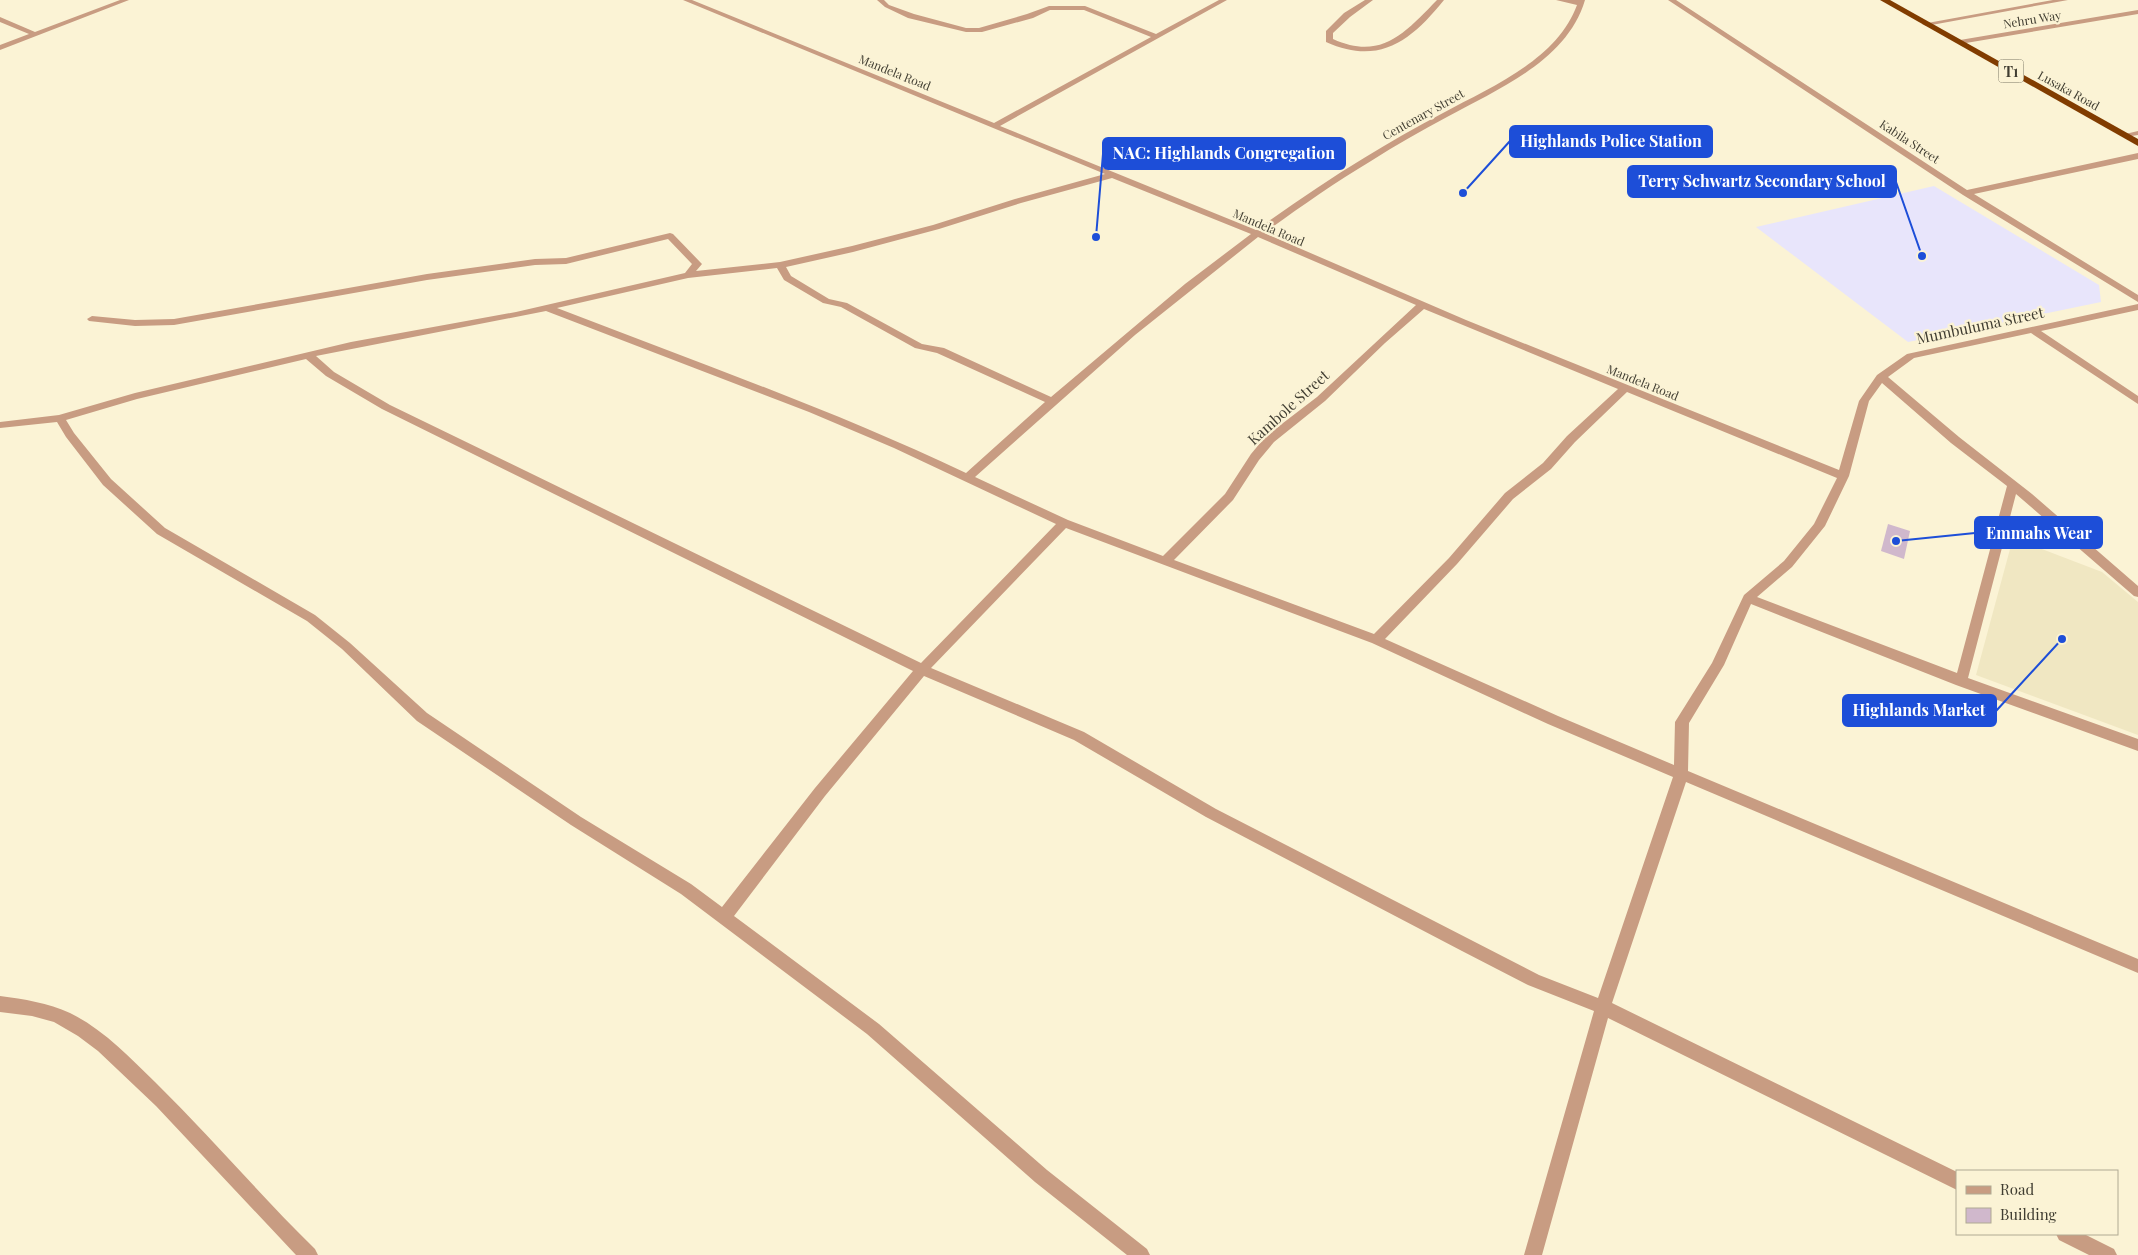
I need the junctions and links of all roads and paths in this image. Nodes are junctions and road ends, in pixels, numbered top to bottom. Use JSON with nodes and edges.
{"nodes":[{"id":1,"x":126,"y":0,"type":"edge"},
{"id":2,"x":686,"y":0,"type":"edge"},
{"id":3,"x":880,"y":0,"type":"edge"},
{"id":4,"x":1080,"y":0,"type":"edge"},
{"id":5,"x":1224,"y":0,"type":"edge"},
{"id":6,"x":1370,"y":0,"type":"edge"},
{"id":7,"x":1441,"y":0,"type":"edge"},
{"id":8,"x":1559,"y":0,"type":"edge"},
{"id":9,"x":1672,"y":0,"type":"edge"},
{"id":10,"x":1884,"y":0,"type":"edge"},
{"id":11,"x":2065,"y":0,"type":"edge"},
{"id":12,"x":1581,"y":2,"type":"edge"},
{"id":13,"x":1085,"y":8,"type":"junction"},
{"id":14,"x":2138,"y":12,"type":"edge"},
{"id":15,"x":0,"y":19,"type":"edge"},
{"id":16,"x":1926,"y":24,"type":"junction"},
{"id":17,"x":36,"y":35,"type":"junction"},
{"id":18,"x":1157,"y":37,"type":"junction"},
{"id":19,"x":1960,"y":42,"type":"junction"},
{"id":20,"x":0,"y":48,"type":"edge"},
{"id":21,"x":994,"y":126,"type":"junction"},
{"id":22,"x":2138,"y":133,"type":"edge"},
{"id":23,"x":2125,"y":135,"type":"junction"},
{"id":24,"x":2138,"y":143,"type":"edge"},
{"id":25,"x":2138,"y":156,"type":"edge"},
{"id":26,"x":1112,"y":175,"type":"junction"},
{"id":27,"x":1966,"y":192,"type":"junction"},
{"id":28,"x":1258,"y":234,"type":"junction"},
{"id":29,"x":780,"y":265,"type":"junction"},
{"id":30,"x":688,"y":275,"type":"junction"},
{"id":31,"x":2138,"y":299,"type":"edge"},
{"id":32,"x":1422,"y":305,"type":"junction"},
{"id":33,"x":2138,"y":307,"type":"edge"},
{"id":34,"x":544,"y":308,"type":"junction"},
{"id":35,"x":92,"y":319,"type":"dead end"},
{"id":36,"x":2032,"y":329,"type":"junction"},
{"id":37,"x":308,"y":355,"type":"junction"},
{"id":38,"x":1881,"y":376,"type":"junction"},
{"id":39,"x":1625,"y":388,"type":"junction"},
{"id":40,"x":1052,"y":401,"type":"junction"},
{"id":41,"x":2138,"y":401,"type":"edge"},
{"id":42,"x":60,"y":418,"type":"junction"},
{"id":43,"x":0,"y":425,"type":"edge"},
{"id":44,"x":1842,"y":476,"type":"junction"},
{"id":45,"x":968,"y":478,"type":"junction"},
{"id":46,"x":2013,"y":485,"type":"junction"},
{"id":47,"x":1064,"y":523,"type":"junction"},
{"id":48,"x":1165,"y":561,"type":"junction"},
{"id":49,"x":2138,"y":593,"type":"edge"},
{"id":50,"x":1748,"y":598,"type":"junction"},
{"id":51,"x":1376,"y":640,"type":"junction"},
{"id":52,"x":923,"y":670,"type":"junction"},
{"id":53,"x":1961,"y":681,"type":"junction"},
{"id":54,"x":2138,"y":745,"type":"edge"},
{"id":55,"x":1681,"y":774,"type":"junction"},
{"id":56,"x":723,"y":918,"type":"junction"},
{"id":57,"x":2138,"y":966,"type":"edge"},
{"id":58,"x":0,"y":1004,"type":"edge"},
{"id":59,"x":1603,"y":1007,"type":"junction"},
{"id":60,"x":1956,"y":1181,"type":"edge"},
{"id":61,"x":2067,"y":1235,"type":"edge"},
{"id":62,"x":309,"y":1255,"type":"edge"},
{"id":63,"x":1141,"y":1255,"type":"edge"},
{"id":64,"x":1533,"y":1255,"type":"edge"},
{"id":65,"x":2108,"y":1255,"type":"edge"}],
"edges":[{"from":1,"to":17,"type":"street"},
{"from":2,"to":21,"type":"street","name":"Mandela Road"},
{"from":3,"to":13,"type":"street"},
{"from":4,"to":13,"type":"street"},
{"from":5,"to":18,"type":"street"},
{"from":6,"to":7,"type":"street"},
{"from":8,"to":12,"type":"street"},
{"from":9,"to":27,"type":"street","name":"Kabila Street"},
{"from":10,"to":16,"type":"highway","name":"Lusaka Road","number":"T1"},
{"from":11,"to":16,"type":"street"},
{"from":12,"to":28,"type":"street","name":"Centenary Street"},
{"from":13,"to":18,"type":"street"},
{"from":14,"to":19,"type":"street","name":"Nehru Way"},
{"from":15,"to":17,"type":"street"},
{"from":16,"to":19,"type":"highway","name":"Lusaka Road","number":"T1"},
{"from":17,"to":20,"type":"street"},
{"from":18,"to":21,"type":"street"},
{"from":19,"to":23,"type":"highway","name":"Lusaka Road","number":"T1"},
{"from":21,"to":26,"type":"street","name":"Mandela Road"},
{"from":22,"to":23,"type":"street"},
{"from":23,"to":24,"type":"highway","name":"Lusaka Road","number":"T1"},
{"from":25,"to":27,"type":"street"},
{"from":26,"to":28,"type":"street","name":"Mandela Road"},
{"from":26,"to":29,"type":"street"},
{"from":27,"to":31,"type":"street","name":"Kabila Street"},
{"from":28,"to":32,"type":"street","name":"Mandela Road"},
{"from":28,"to":40,"type":"street","name":"Centenary Street"},
{"from":29,"to":30,"type":"street"},
{"from":29,"to":40,"type":"street"},
{"from":30,"to":34,"type":"street"},
{"from":30,"to":35,"type":"street"},
{"from":32,"to":39,"type":"street","name":"Mandela Road"},
{"from":32,"to":48,"type":"street","name":"Kambole Street"},
{"from":33,"to":36,"type":"street","name":"Mumbuluma Street"},
{"from":34,"to":37,"type":"street"},
{"from":34,"to":45,"type":"street"},
{"from":36,"to":38,"type":"street","name":"Mumbuluma Street"},
{"from":36,"to":41,"type":"street"},
{"from":37,"to":42,"type":"street"},
{"from":37,"to":52,"type":"street"},
{"from":38,"to":44,"type":"street","name":"Mumbuluma Street"},
{"from":38,"to":46,"type":"street"},
{"from":39,"to":44,"type":"street","name":"Mandela Road"},
{"from":39,"to":51,"type":"street"},
{"from":40,"to":45,"type":"street","name":"Centenary Street"},
{"from":42,"to":43,"type":"street"},
{"from":42,"to":56,"type":"street"},
{"from":44,"to":50,"type":"street","name":"Mumbuluma Street"},
{"from":45,"to":47,"type":"street"},
{"from":46,"to":49,"type":"street"},
{"from":46,"to":53,"type":"street"},
{"from":47,"to":48,"type":"street"},
{"from":47,"to":52,"type":"street"},
{"from":48,"to":51,"type":"street"},
{"from":50,"to":53,"type":"street"},
{"from":50,"to":55,"type":"street"},
{"from":51,"to":55,"type":"street"},
{"from":52,"to":56,"type":"street"},
{"from":52,"to":59,"type":"street"},
{"from":53,"to":54,"type":"street"},
{"from":55,"to":57,"type":"street"},
{"from":55,"to":59,"type":"street"},
{"from":56,"to":63,"type":"street"},
{"from":58,"to":62,"type":"street"},
{"from":59,"to":60,"type":"street"},
{"from":59,"to":64,"type":"street"},
{"from":61,"to":65,"type":"street"}]}
